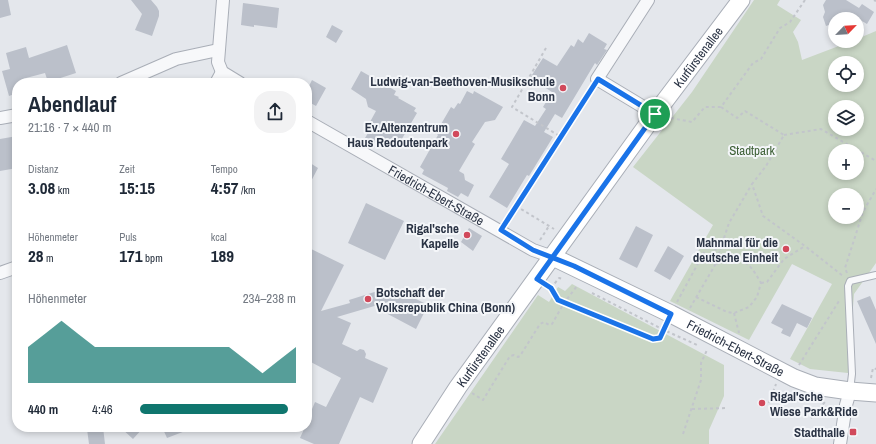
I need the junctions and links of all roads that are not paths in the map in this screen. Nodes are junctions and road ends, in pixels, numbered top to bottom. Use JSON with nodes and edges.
{"nodes":[{"id":1,"x":223,"y":0,"type":"edge"},
{"id":2,"x":648,"y":0,"type":"edge"},
{"id":3,"x":741,"y":0,"type":"edge"},
{"id":4,"x":218,"y":50,"type":"junction"},
{"id":5,"x":222,"y":72,"type":"junction"},
{"id":6,"x":132,"y":78,"type":"edge"},
{"id":7,"x":219,"y":78,"type":"edge"},
{"id":8,"x":232,"y":78,"type":"edge"},
{"id":9,"x":655,"y":114,"type":"junction"},
{"id":10,"x":12,"y":116,"type":"edge"},
{"id":11,"x":0,"y":118,"type":"edge"},
{"id":12,"x":312,"y":124,"type":"edge"},
{"id":13,"x":553,"y":256,"type":"junction"},
{"id":14,"x":12,"y":268,"type":"edge"},
{"id":15,"x":0,"y":273,"type":"edge"},
{"id":16,"x":876,"y":275,"type":"edge"},
{"id":17,"x":850,"y":391,"type":"junction"},
{"id":18,"x":876,"y":393,"type":"edge"},
{"id":19,"x":421,"y":444,"type":"edge"},
{"id":20,"x":840,"y":444,"type":"edge"}],
"edges":[{"from":1,"to":4,"type":"street"},
{"from":2,"to":9,"type":"street"},
{"from":3,"to":9,"type":"street","name":"Kurfürstenallee"},
{"from":4,"to":5,"type":"street"},
{"from":4,"to":6,"type":"street"},
{"from":5,"to":7,"type":"street"},
{"from":5,"to":8,"type":"street"},
{"from":9,"to":13,"type":"street","name":"Kurfürstenallee"},
{"from":10,"to":11,"type":"street"},
{"from":12,"to":13,"type":"street","name":"Friedrich-Ebert-Straße"},
{"from":13,"to":17,"type":"street","name":"Friedrich-Ebert-Straße"},
{"from":13,"to":19,"type":"street","name":"Kurfürstenallee"},
{"from":14,"to":15,"type":"street"},
{"from":16,"to":17,"type":"lane"},
{"from":17,"to":18,"type":"street","name":"Friedrich-Ebert-Straße"},
{"from":17,"to":20,"type":"street"}]}
